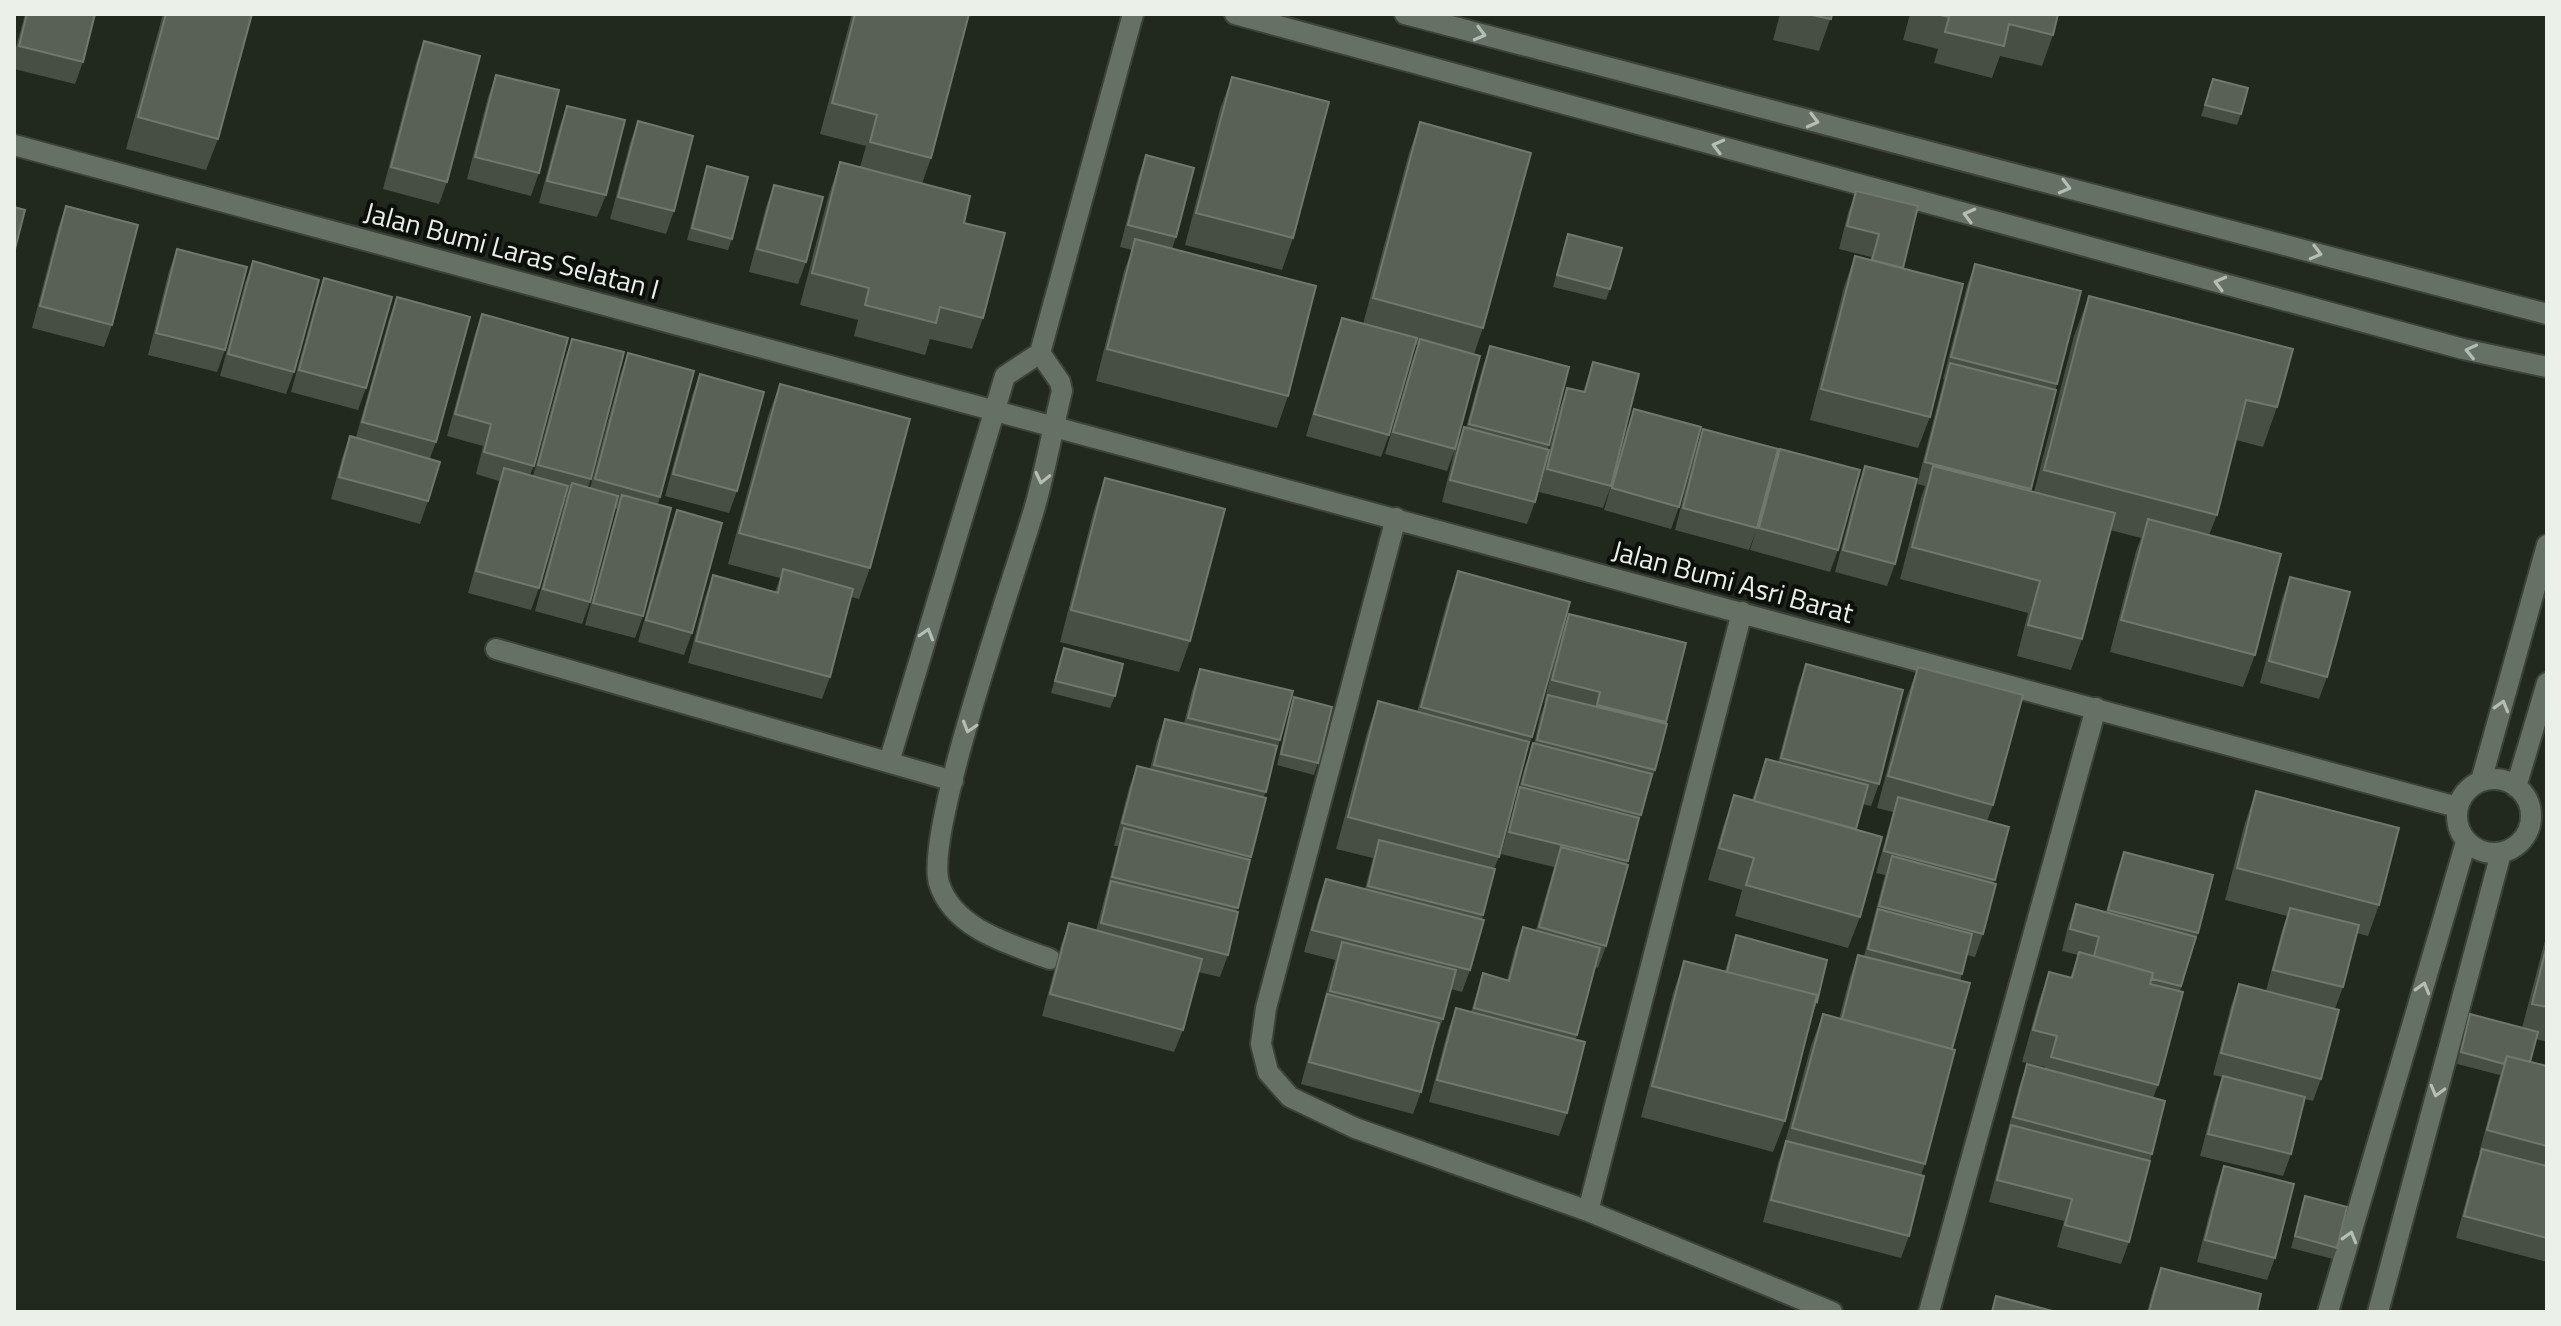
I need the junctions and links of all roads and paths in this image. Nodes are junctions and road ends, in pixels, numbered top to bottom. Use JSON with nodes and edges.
{"nodes":[{"id":1,"x":1133,"y":14,"type":"edge"},
{"id":2,"x":1235,"y":14,"type":"edge"},
{"id":3,"x":1405,"y":14,"type":"edge"},
{"id":4,"x":14,"y":145,"type":"edge"},
{"id":5,"x":2547,"y":314,"type":"edge"},
{"id":6,"x":1040,"y":353,"type":"junction"},
{"id":7,"x":2547,"y":367,"type":"edge"},
{"id":8,"x":995,"y":409,"type":"junction"},
{"id":9,"x":1053,"y":425,"type":"junction"},
{"id":10,"x":1396,"y":518,"type":"junction"},
{"id":11,"x":2547,"y":545,"type":"edge"},
{"id":12,"x":1742,"y":612,"type":"junction"},
{"id":13,"x":496,"y":649,"type":"dead end"},
{"id":14,"x":2547,"y":683,"type":"edge"},
{"id":15,"x":2096,"y":708,"type":"junction"},
{"id":16,"x":889,"y":762,"type":"junction"},
{"id":17,"x":953,"y":781,"type":"junction"},
{"id":18,"x":2481,"y":781,"type":"junction"},
{"id":19,"x":2516,"y":787,"type":"junction"},
{"id":20,"x":2457,"y":807,"type":"junction"},
{"id":21,"x":2538,"y":833,"type":"edge"},
{"id":22,"x":2466,"y":842,"type":"junction"},
{"id":23,"x":2501,"y":853,"type":"junction"},
{"id":24,"x":1050,"y":959,"type":"dead end"},
{"id":25,"x":1588,"y":1211,"type":"junction"},
{"id":26,"x":1832,"y":1312,"type":"edge"},
{"id":27,"x":1929,"y":1312,"type":"edge"},
{"id":28,"x":2328,"y":1312,"type":"edge"},
{"id":29,"x":2378,"y":1312,"type":"edge"}],
"edges":[{"from":1,"to":6,"type":"street"},
{"from":7,"to":2,"type":"street","one_way":true},
{"from":3,"to":5,"type":"street","one_way":true},
{"from":4,"to":8,"type":"street","name":"Jalan Bumi Laras Selatan I"},
{"from":6,"to":8,"type":"street"},
{"from":6,"to":9,"type":"street"},
{"from":8,"to":9,"type":"street","name":"Jalan Bumi Asri Barat"},
{"from":16,"to":8,"type":"street","one_way":true},
{"from":9,"to":10,"type":"street","name":"Jalan Bumi Asri Barat"},
{"from":9,"to":17,"type":"street","one_way":true},
{"from":10,"to":12,"type":"street","name":"Jalan Bumi Asri Barat"},
{"from":10,"to":25,"type":"street"},
{"from":18,"to":11,"type":"street","one_way":true},
{"from":12,"to":15,"type":"street","name":"Jalan Bumi Asri Barat"},
{"from":12,"to":25,"type":"street"},
{"from":13,"to":16,"type":"street"},
{"from":14,"to":19,"type":"street"},
{"from":15,"to":20,"type":"street","name":"Jalan Bumi Asri Barat"},
{"from":15,"to":27,"type":"street"},
{"from":16,"to":17,"type":"street"},
{"from":17,"to":24,"type":"street"},
{"from":18,"to":19,"type":"street"},
{"from":18,"to":20,"type":"street"},
{"from":19,"to":21,"type":"street"},
{"from":20,"to":22,"type":"street"},
{"from":21,"to":23,"type":"street"},
{"from":22,"to":23,"type":"street"},
{"from":28,"to":22,"type":"street","one_way":true},
{"from":23,"to":29,"type":"street","one_way":true},
{"from":25,"to":26,"type":"street"}]}
